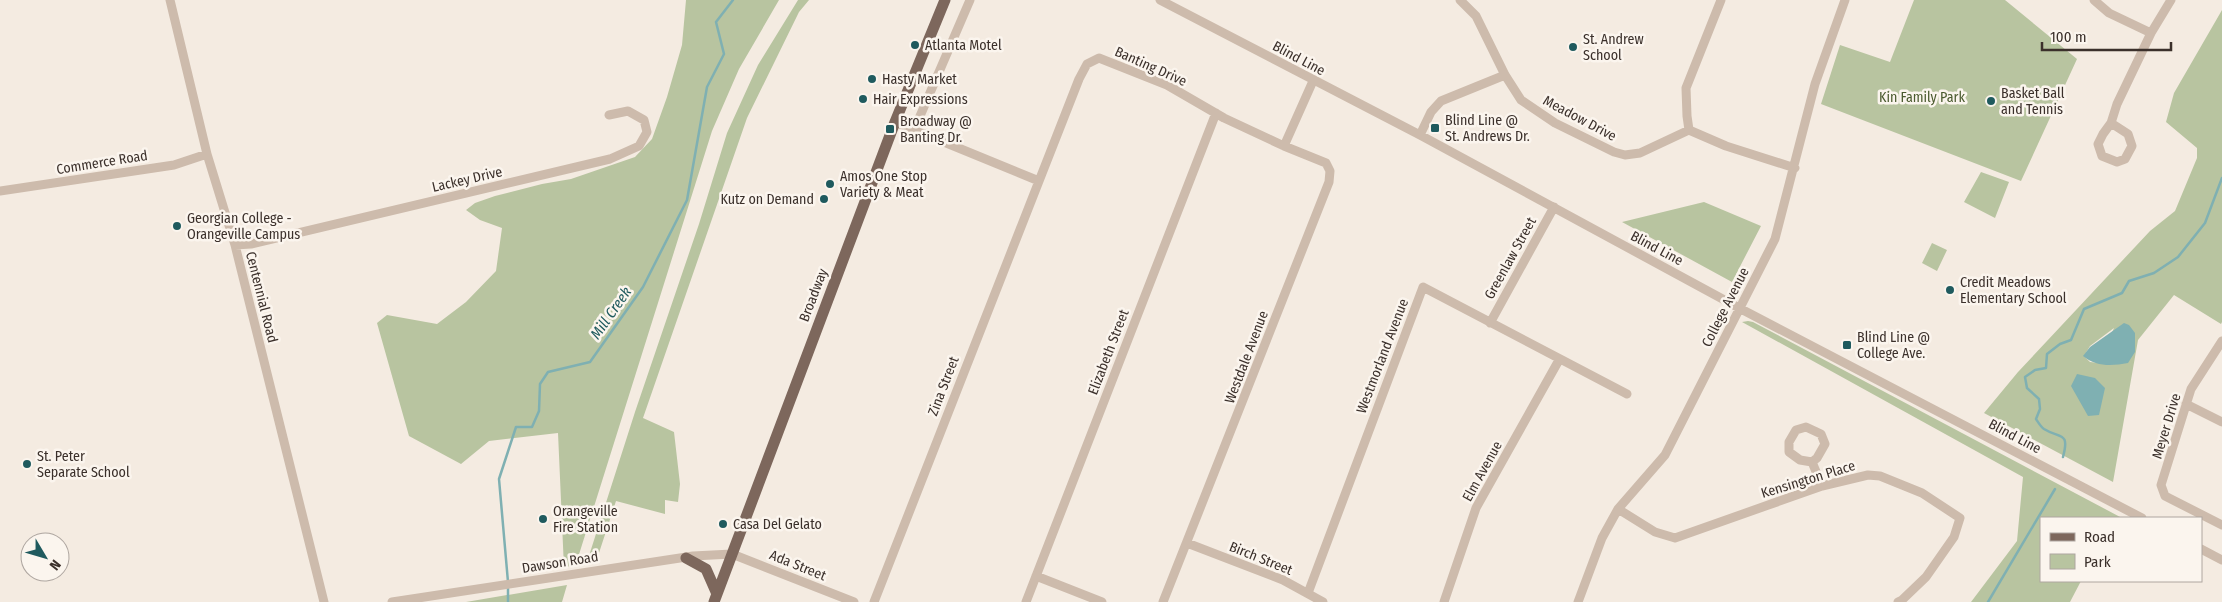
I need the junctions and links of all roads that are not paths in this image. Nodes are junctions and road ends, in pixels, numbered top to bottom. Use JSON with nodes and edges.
{"nodes":[{"id":1,"x":170,"y":0,"type":"edge"},
{"id":2,"x":944,"y":0,"type":"edge"},
{"id":3,"x":970,"y":0,"type":"edge"},
{"id":4,"x":1160,"y":0,"type":"edge"},
{"id":5,"x":1460,"y":0,"type":"edge"},
{"id":6,"x":1721,"y":0,"type":"edge"},
{"id":7,"x":1845,"y":0,"type":"edge"},
{"id":8,"x":2094,"y":0,"type":"edge"},
{"id":9,"x":2172,"y":0,"type":"edge"},
{"id":10,"x":2151,"y":33,"type":"junction"},
{"id":11,"x":1505,"y":75,"type":"junction"},
{"id":12,"x":1313,"y":81,"type":"junction"},
{"id":13,"x":1216,"y":112,"type":"junction"},
{"id":14,"x":609,"y":115,"type":"dead end"},
{"id":15,"x":894,"y":122,"type":"junction"},
{"id":16,"x":2111,"y":123,"type":"junction"},
{"id":17,"x":914,"y":130,"type":"junction"},
{"id":18,"x":1689,"y":130,"type":"junction"},
{"id":19,"x":1420,"y":135,"type":"junction"},
{"id":20,"x":1284,"y":146,"type":"junction"},
{"id":21,"x":206,"y":154,"type":"junction"},
{"id":22,"x":1794,"y":168,"type":"junction"},
{"id":23,"x":1038,"y":181,"type":"junction"},
{"id":24,"x":0,"y":191,"type":"edge"},
{"id":25,"x":1554,"y":207,"type":"junction"},
{"id":26,"x":235,"y":245,"type":"junction"},
{"id":27,"x":1741,"y":308,"type":"junction"},
{"id":28,"x":1490,"y":323,"type":"junction"},
{"id":29,"x":2222,"y":341,"type":"edge"},
{"id":30,"x":1560,"y":360,"type":"junction"},
{"id":31,"x":1627,"y":394,"type":"dead end"},
{"id":32,"x":2186,"y":404,"type":"junction"},
{"id":33,"x":2222,"y":422,"type":"edge"},
{"id":34,"x":1812,"y":462,"type":"dead end"},
{"id":35,"x":1822,"y":486,"type":"junction"},
{"id":36,"x":1618,"y":509,"type":"junction"},
{"id":37,"x":2140,"y":517,"type":"edge"},
{"id":38,"x":2222,"y":525,"type":"edge"},
{"id":39,"x":1187,"y":543,"type":"junction"},
{"id":40,"x":2202,"y":550,"type":"edge"},
{"id":41,"x":732,"y":554,"type":"junction"},
{"id":42,"x":686,"y":558,"type":"junction"},
{"id":43,"x":2222,"y":560,"type":"edge"},
{"id":44,"x":1036,"y":576,"type":"junction"},
{"id":45,"x":1308,"y":593,"type":"junction"},
{"id":46,"x":716,"y":598,"type":"edge"},
{"id":47,"x":324,"y":602,"type":"edge"},
{"id":48,"x":392,"y":602,"type":"edge"},
{"id":49,"x":854,"y":602,"type":"edge"},
{"id":50,"x":874,"y":602,"type":"edge"},
{"id":51,"x":1026,"y":602,"type":"edge"},
{"id":52,"x":1102,"y":602,"type":"edge"},
{"id":53,"x":1163,"y":602,"type":"edge"},
{"id":54,"x":1323,"y":602,"type":"edge"},
{"id":55,"x":1444,"y":602,"type":"edge"},
{"id":56,"x":1578,"y":602,"type":"edge"},
{"id":57,"x":1898,"y":602,"type":"edge"}],
"edges":[{"from":1,"to":21,"type":"street","name":"Centennial Road"},
{"from":2,"to":15,"type":"main road","name":"Broadway"},
{"from":3,"to":17,"type":"street"},
{"from":4,"to":12,"type":"street","name":"Blind Line"},
{"from":5,"to":11,"type":"street","name":"Meadow Drive"},
{"from":6,"to":18,"type":"street"},
{"from":7,"to":22,"type":"street","name":"College Avenue"},
{"from":8,"to":10,"type":"street"},
{"from":9,"to":10,"type":"street"},
{"from":10,"to":16,"type":"street"},
{"from":11,"to":18,"type":"street","name":"Meadow Drive"},
{"from":11,"to":19,"type":"street"},
{"from":12,"to":19,"type":"street","name":"Blind Line"},
{"from":12,"to":20,"type":"street"},
{"from":13,"to":20,"type":"street","name":"Banting Drive"},
{"from":13,"to":23,"type":"street","name":"Banting Drive"},
{"from":13,"to":44,"type":"street","name":"Elizabeth Street"},
{"from":14,"to":26,"type":"street","name":"Lackey Drive"},
{"from":15,"to":17,"type":"street"},
{"from":15,"to":41,"type":"main road","name":"Broadway"},
{"from":16,"to":16,"type":"street"},
{"from":17,"to":23,"type":"street"},
{"from":18,"to":22,"type":"street"},
{"from":19,"to":25,"type":"street","name":"Blind Line"},
{"from":20,"to":39,"type":"street","name":"Westdale Avenue"},
{"from":21,"to":24,"type":"street","name":"Commerce Road"},
{"from":21,"to":26,"type":"street","name":"Centennial Road"},
{"from":22,"to":27,"type":"street","name":"College Avenue"},
{"from":23,"to":50,"type":"street","name":"Zina Street"},
{"from":25,"to":27,"type":"street","name":"Blind Line"},
{"from":25,"to":28,"type":"street","name":"Greenlaw Street"},
{"from":26,"to":47,"type":"street","name":"Centennial Road"},
{"from":27,"to":36,"type":"street","name":"College Avenue"},
{"from":27,"to":37,"type":"street","name":"Blind Line"},
{"from":28,"to":30,"type":"street","name":"Westmorland Avenue"},
{"from":28,"to":45,"type":"street","name":"Westmorland Avenue"},
{"from":29,"to":32,"type":"street","name":"Meyer Drive"},
{"from":30,"to":31,"type":"street","name":"Westmorland Avenue"},
{"from":30,"to":55,"type":"street","name":"Elm Avenue"},
{"from":32,"to":33,"type":"street"},
{"from":32,"to":38,"type":"street","name":"Meyer Drive"},
{"from":34,"to":35,"type":"street"},
{"from":35,"to":36,"type":"street","name":"Kensington Place"},
{"from":35,"to":57,"type":"street","name":"Kensington Place"},
{"from":36,"to":56,"type":"street","name":"College Avenue"},
{"from":39,"to":45,"type":"street","name":"Birch Street"},
{"from":39,"to":53,"type":"street","name":"Westdale Avenue"},
{"from":40,"to":43,"type":"street"},
{"from":41,"to":42,"type":"street","name":"Dawson Road"},
{"from":41,"to":46,"type":"main road","name":"Broadway"},
{"from":41,"to":49,"type":"street","name":"Ada Street"},
{"from":42,"to":46,"type":"main road"},
{"from":42,"to":48,"type":"street","name":"Dawson Road"},
{"from":44,"to":51,"type":"street","name":"Elizabeth Street"},
{"from":44,"to":52,"type":"street"},
{"from":45,"to":54,"type":"street","name":"Birch Street"}]}
